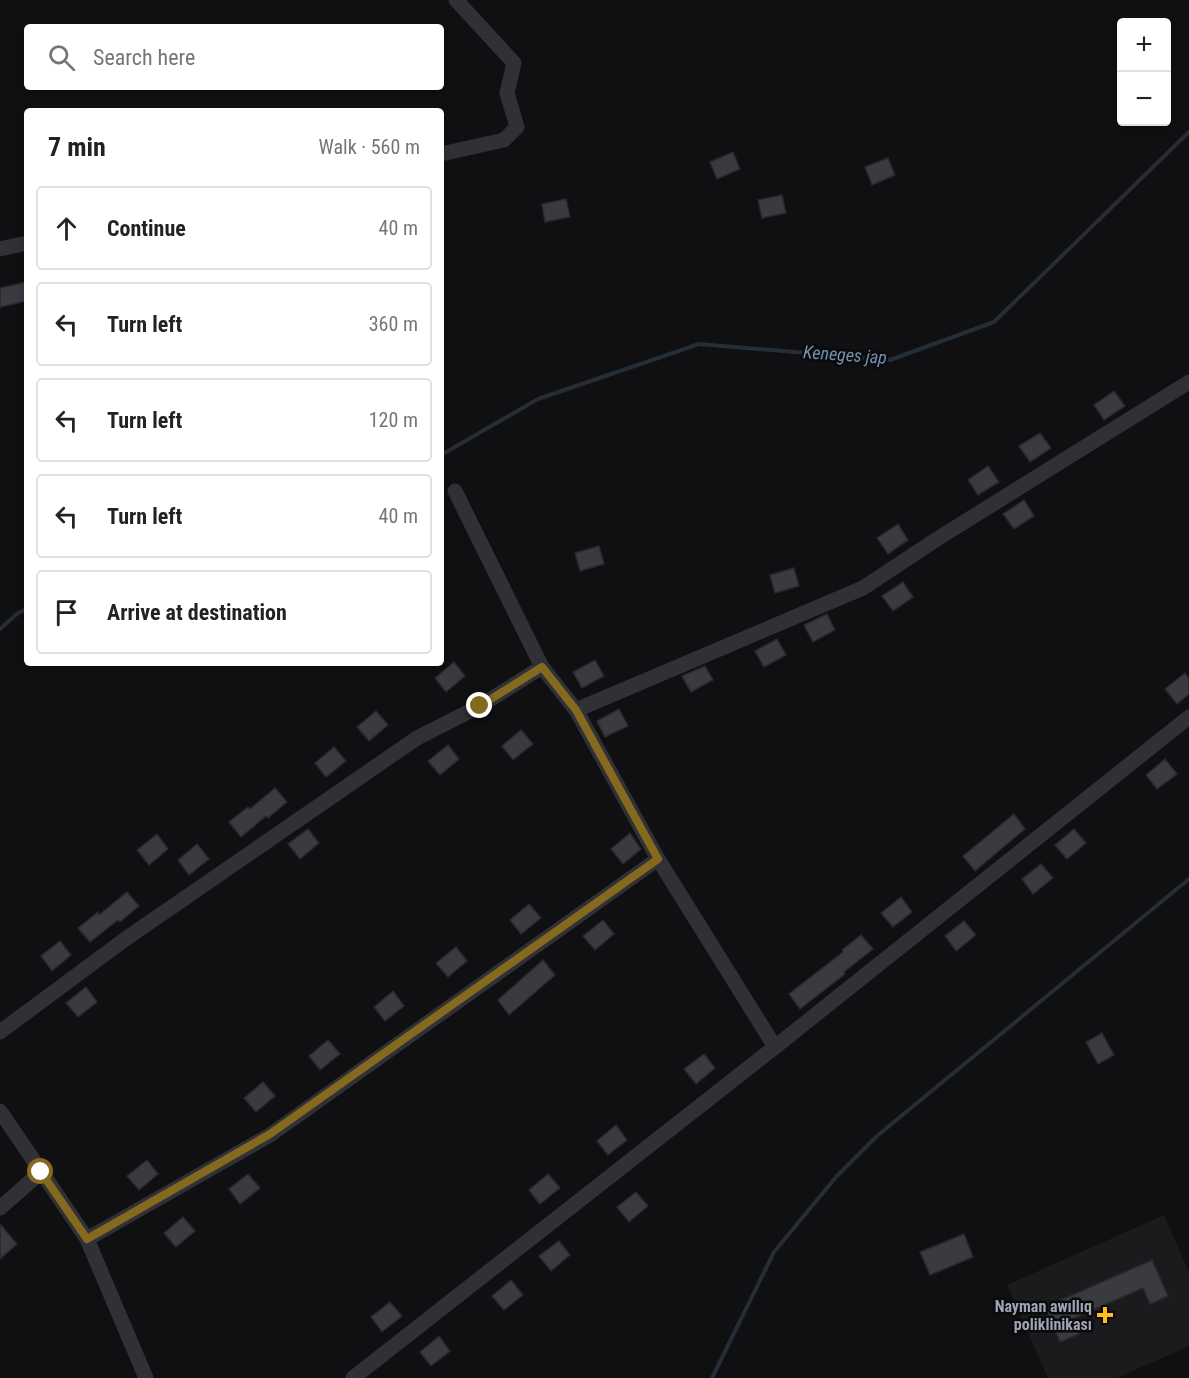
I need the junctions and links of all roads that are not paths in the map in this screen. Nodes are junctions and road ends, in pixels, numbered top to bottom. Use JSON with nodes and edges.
{"nodes":[{"id":1,"x":456,"y":0,"type":"edge"},
{"id":2,"x":444,"y":153,"type":"edge"},
{"id":3,"x":24,"y":244,"type":"edge"},
{"id":4,"x":0,"y":249,"type":"edge"},
{"id":5,"x":1189,"y":382,"type":"edge"},
{"id":6,"x":455,"y":491,"type":"dead end"},
{"id":7,"x":542,"y":667,"type":"junction"},
{"id":8,"x":576,"y":710,"type":"junction"},
{"id":9,"x":1189,"y":717,"type":"edge"},
{"id":10,"x":658,"y":859,"type":"junction"},
{"id":11,"x":0,"y":1032,"type":"edge"},
{"id":12,"x":775,"y":1047,"type":"junction"},
{"id":13,"x":0,"y":1111,"type":"edge"},
{"id":14,"x":41,"y":1172,"type":"junction"},
{"id":15,"x":0,"y":1209,"type":"edge"},
{"id":16,"x":87,"y":1239,"type":"junction"},
{"id":17,"x":145,"y":1378,"type":"edge"},
{"id":18,"x":352,"y":1378,"type":"edge"}],
"edges":[{"from":1,"to":2,"type":"street"},
{"from":3,"to":4,"type":"street"},
{"from":5,"to":8,"type":"street"},
{"from":6,"to":7,"type":"street"},
{"from":7,"to":8,"type":"street"},
{"from":7,"to":11,"type":"street"},
{"from":8,"to":10,"type":"street"},
{"from":9,"to":12,"type":"street"},
{"from":10,"to":12,"type":"street"},
{"from":10,"to":16,"type":"street"},
{"from":12,"to":18,"type":"street"},
{"from":13,"to":14,"type":"street"},
{"from":14,"to":15,"type":"street"},
{"from":14,"to":16,"type":"street"},
{"from":16,"to":17,"type":"street"}]}
